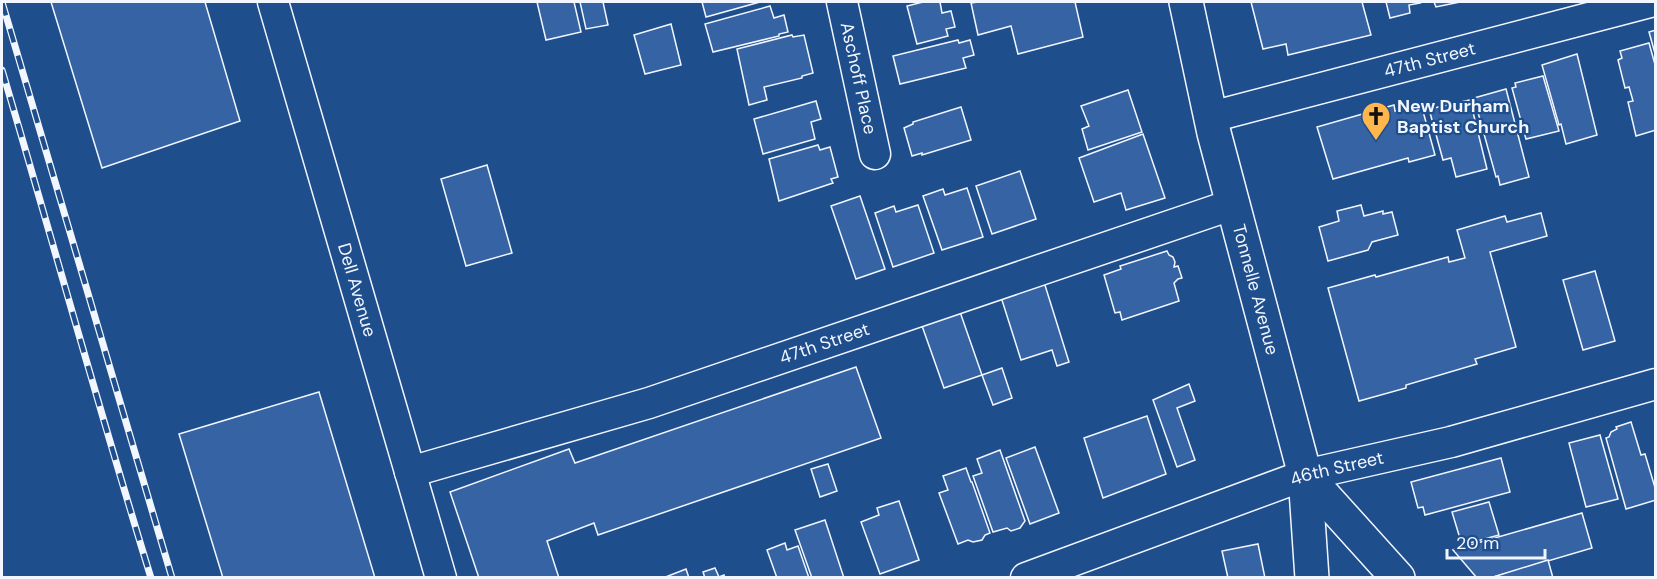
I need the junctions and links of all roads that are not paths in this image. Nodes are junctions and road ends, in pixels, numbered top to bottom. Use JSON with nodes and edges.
{"nodes":[{"id":1,"x":273,"y":2,"type":"edge"},
{"id":2,"x":842,"y":2,"type":"edge"},
{"id":3,"x":1186,"y":2,"type":"edge"},
{"id":4,"x":1650,"y":2,"type":"edge"},
{"id":5,"x":1211,"y":117,"type":"junction"},
{"id":6,"x":875,"y":154,"type":"dead end"},
{"id":7,"x":1234,"y":204,"type":"junction"},
{"id":8,"x":1656,"y":384,"type":"edge"},
{"id":9,"x":410,"y":472,"type":"junction"},
{"id":10,"x":1305,"y":475,"type":"junction"},
{"id":11,"x":441,"y":578,"type":"edge"},
{"id":12,"x":1026,"y":578,"type":"edge"},
{"id":13,"x":1312,"y":578,"type":"edge"},
{"id":14,"x":1398,"y":578,"type":"edge"}],
"edges":[{"from":1,"to":9,"type":"street","name":"Dell Avenue"},
{"from":2,"to":6,"type":"street","name":"Aschoff Place"},
{"from":3,"to":5,"type":"main road","name":"Tonnelle Avenue"},
{"from":4,"to":5,"type":"street","name":"47th Street"},
{"from":5,"to":7,"type":"main road","name":"Tonnelle Avenue"},
{"from":7,"to":9,"type":"street","name":"47th Street"},
{"from":7,"to":10,"type":"main road","name":"Tonnelle Avenue"},
{"from":8,"to":10,"type":"street","name":"46th Street"},
{"from":9,"to":11,"type":"street","name":"Dell Avenue"},
{"from":10,"to":12,"type":"street","name":"46th Street"},
{"from":10,"to":13,"type":"main road","name":"Tonnelle Avenue"},
{"from":10,"to":14,"type":"main road"}]}
